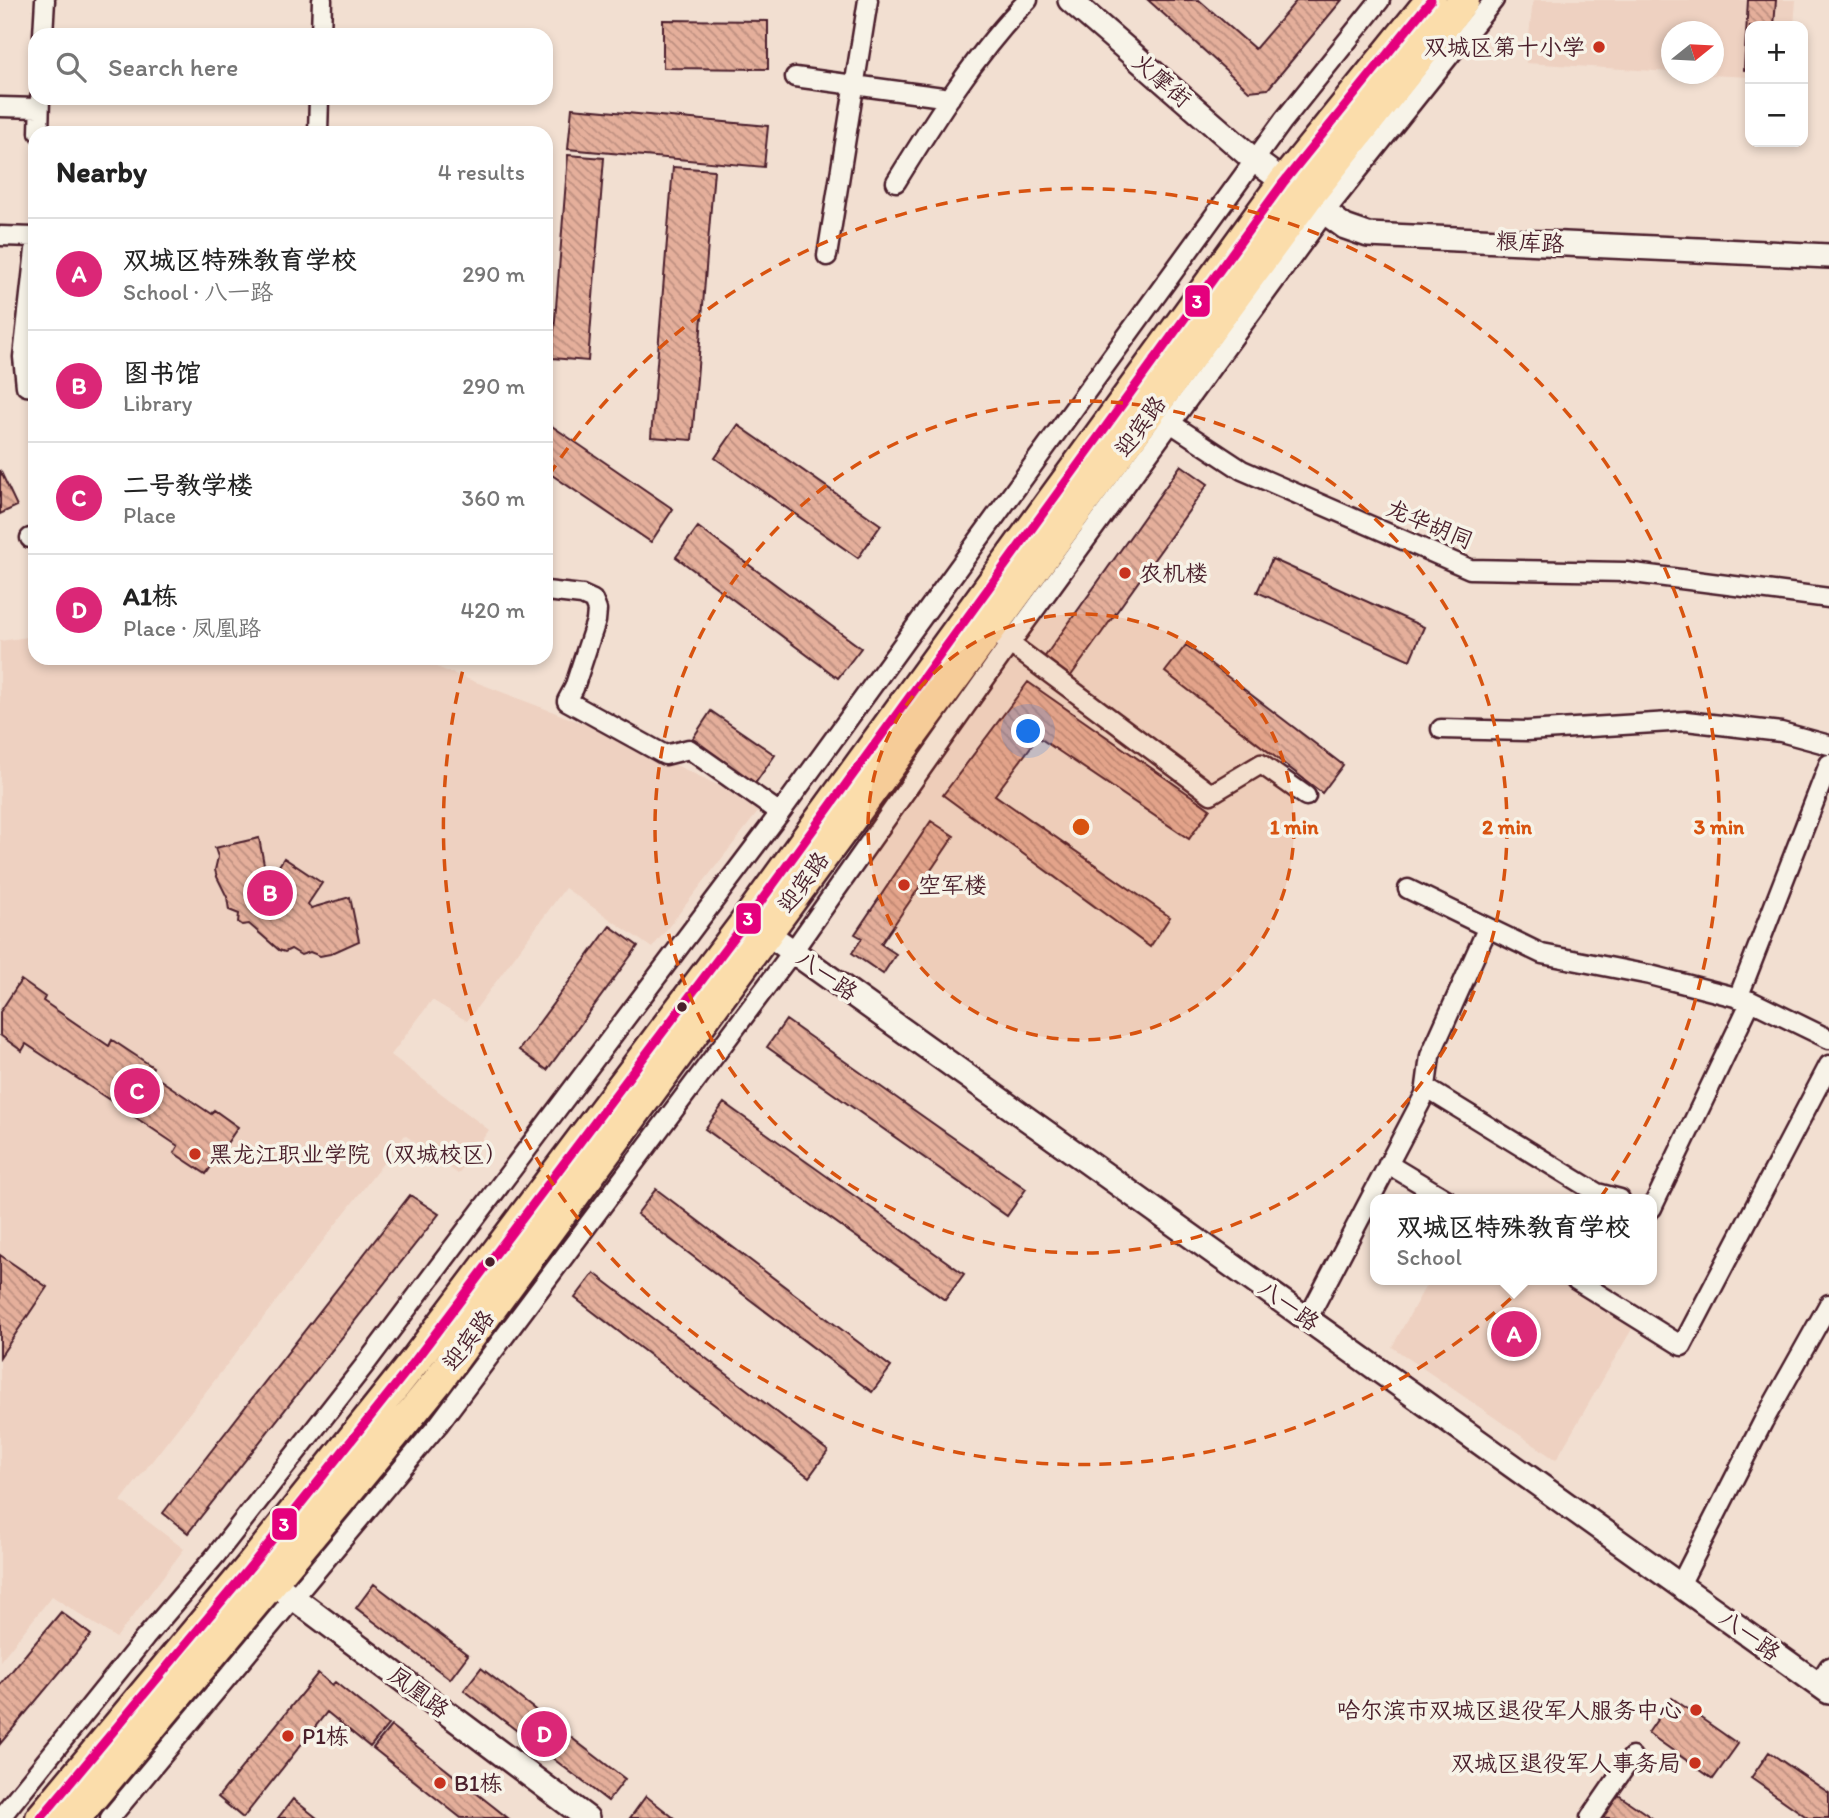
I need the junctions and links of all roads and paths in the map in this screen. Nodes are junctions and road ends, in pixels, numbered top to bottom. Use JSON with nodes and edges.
{"nodes":[{"id":1,"x":45,"y":0,"type":"edge"},
{"id":2,"x":322,"y":0,"type":"edge"},
{"id":3,"x":867,"y":0,"type":"edge"},
{"id":4,"x":1028,"y":0,"type":"edge"},
{"id":5,"x":1070,"y":0,"type":"edge"},
{"id":6,"x":1380,"y":0,"type":"edge"},
{"id":7,"x":1431,"y":0,"type":"edge"},
{"id":8,"x":1464,"y":0,"type":"edge"},
{"id":9,"x":1494,"y":0,"type":"edge"},
{"id":10,"x":43,"y":28,"type":"edge"},
{"id":11,"x":321,"y":28,"type":"edge"},
{"id":12,"x":795,"y":77,"type":"dead end"},
{"id":13,"x":855,"y":84,"type":"junction"},
{"id":14,"x":950,"y":98,"type":"junction"},
{"id":15,"x":28,"y":104,"type":"edge"},
{"id":16,"x":40,"y":105,"type":"edge"},
{"id":17,"x":319,"y":105,"type":"edge"},
{"id":18,"x":0,"y":107,"type":"edge"},
{"id":19,"x":39,"y":126,"type":"edge"},
{"id":20,"x":318,"y":126,"type":"edge"},
{"id":21,"x":1254,"y":160,"type":"junction"},
{"id":22,"x":896,"y":182,"type":"dead end"},
{"id":23,"x":1305,"y":198,"type":"junction"},
{"id":24,"x":0,"y":236,"type":"edge"},
{"id":25,"x":28,"y":237,"type":"edge"},
{"id":26,"x":827,"y":256,"type":"dead end"},
{"id":27,"x":1829,"y":256,"type":"edge"},
{"id":28,"x":28,"y":312,"type":"edge"},
{"id":29,"x":28,"y":386,"type":"edge"},
{"id":30,"x":1151,"y":410,"type":"junction"},
{"id":31,"x":553,"y":592,"type":"edge"},
{"id":32,"x":1829,"y":598,"type":"edge"},
{"id":33,"x":1000,"y":636,"type":"junction"},
{"id":34,"x":1441,"y":729,"type":"dead end"},
{"id":35,"x":1829,"y":745,"type":"edge"},
{"id":36,"x":1829,"y":764,"type":"edge"},
{"id":37,"x":1306,"y":796,"type":"dead end"},
{"id":38,"x":780,"y":813,"type":"junction"},
{"id":39,"x":1408,"y":889,"type":"dead end"},
{"id":40,"x":757,"y":925,"type":"junction"},
{"id":41,"x":1487,"y":929,"type":"junction"},
{"id":42,"x":793,"y":951,"type":"junction"},
{"id":43,"x":1745,"y":1000,"type":"junction"},
{"id":44,"x":1829,"y":1039,"type":"edge"},
{"id":45,"x":1829,"y":1065,"type":"edge"},
{"id":46,"x":1426,"y":1088,"type":"junction"},
{"id":47,"x":1388,"y":1164,"type":"junction"},
{"id":48,"x":1372,"y":1194,"type":"edge"},
{"id":49,"x":1438,"y":1194,"type":"edge"},
{"id":50,"x":1601,"y":1194,"type":"edge"},
{"id":51,"x":1657,"y":1197,"type":"edge"},
{"id":52,"x":1370,"y":1199,"type":"edge"},
{"id":53,"x":1584,"y":1285,"type":"edge"},
{"id":54,"x":1829,"y":1304,"type":"edge"},
{"id":55,"x":1308,"y":1318,"type":"junction"},
{"id":56,"x":272,"y":1582,"type":"junction"},
{"id":57,"x":1680,"y":1585,"type":"junction"},
{"id":58,"x":1825,"y":1681,"type":"edge"},
{"id":59,"x":1632,"y":1757,"type":"dead end"},
{"id":60,"x":0,"y":1818,"type":"edge"},
{"id":61,"x":41,"y":1818,"type":"edge"},
{"id":62,"x":75,"y":1818,"type":"edge"},
{"id":63,"x":110,"y":1818,"type":"edge"},
{"id":64,"x":587,"y":1818,"type":"edge"},
{"id":65,"x":1590,"y":1818,"type":"edge"}],
"edges":[{"from":1,"to":10,"type":"street"},
{"from":2,"to":11,"type":"street"},
{"from":3,"to":13,"type":"street"},
{"from":4,"to":14,"type":"street"},
{"from":5,"to":21,"type":"street","name":"火摩街"},
{"from":6,"to":21,"type":"street"},
{"from":7,"to":23,"type":"main road","name":"迎宾路"},
{"from":8,"to":23,"type":"main road","name":"迎宾路"},
{"from":9,"to":23,"type":"street"},
{"from":12,"to":13,"type":"street"},
{"from":13,"to":14,"type":"street"},
{"from":13,"to":26,"type":"street"},
{"from":14,"to":22,"type":"street"},
{"from":15,"to":18,"type":"street"},
{"from":16,"to":19,"type":"street"},
{"from":17,"to":20,"type":"street"},
{"from":21,"to":23,"type":"street","name":"粮库路"},
{"from":21,"to":38,"type":"street"},
{"from":23,"to":27,"type":"street","name":"粮库路"},
{"from":23,"to":30,"type":"main road","name":"迎宾路"},
{"from":23,"to":30,"type":"street"},
{"from":24,"to":25,"type":"street"},
{"from":28,"to":29,"type":"street"},
{"from":30,"to":32,"type":"street","name":"龙华胡同"},
{"from":30,"to":33,"type":"main road","name":"迎宾路"},
{"from":30,"to":40,"type":"main road","name":"迎宾路"},
{"from":31,"to":38,"type":"street"},
{"from":33,"to":37,"type":"street"},
{"from":33,"to":40,"type":"main road","name":"迎宾路"},
{"from":33,"to":42,"type":"street"},
{"from":34,"to":35,"type":"street"},
{"from":36,"to":43,"type":"street"},
{"from":38,"to":60,"type":"street"},
{"from":39,"to":41,"type":"street"},
{"from":40,"to":42,"type":"street","name":"八一路"},
{"from":40,"to":56,"type":"main road","name":"迎宾路"},
{"from":41,"to":43,"type":"street"},
{"from":41,"to":46,"type":"street"},
{"from":42,"to":55,"type":"street","name":"八一路"},
{"from":42,"to":56,"type":"street"},
{"from":43,"to":44,"type":"street"},
{"from":43,"to":51,"type":"street"},
{"from":45,"to":53,"type":"street"},
{"from":46,"to":47,"type":"street"},
{"from":46,"to":50,"type":"street"},
{"from":47,"to":48,"type":"street"},
{"from":47,"to":49,"type":"street"},
{"from":52,"to":55,"type":"street"},
{"from":54,"to":57,"type":"street"},
{"from":55,"to":57,"type":"street","name":"八一路"},
{"from":56,"to":61,"type":"main road","name":"迎宾路"},
{"from":56,"to":62,"type":"main road","name":"迎宾路"},
{"from":56,"to":63,"type":"street"},
{"from":56,"to":64,"type":"street","name":"凤凰路"},
{"from":57,"to":58,"type":"street","name":"八一路"},
{"from":59,"to":65,"type":"street"}]}
